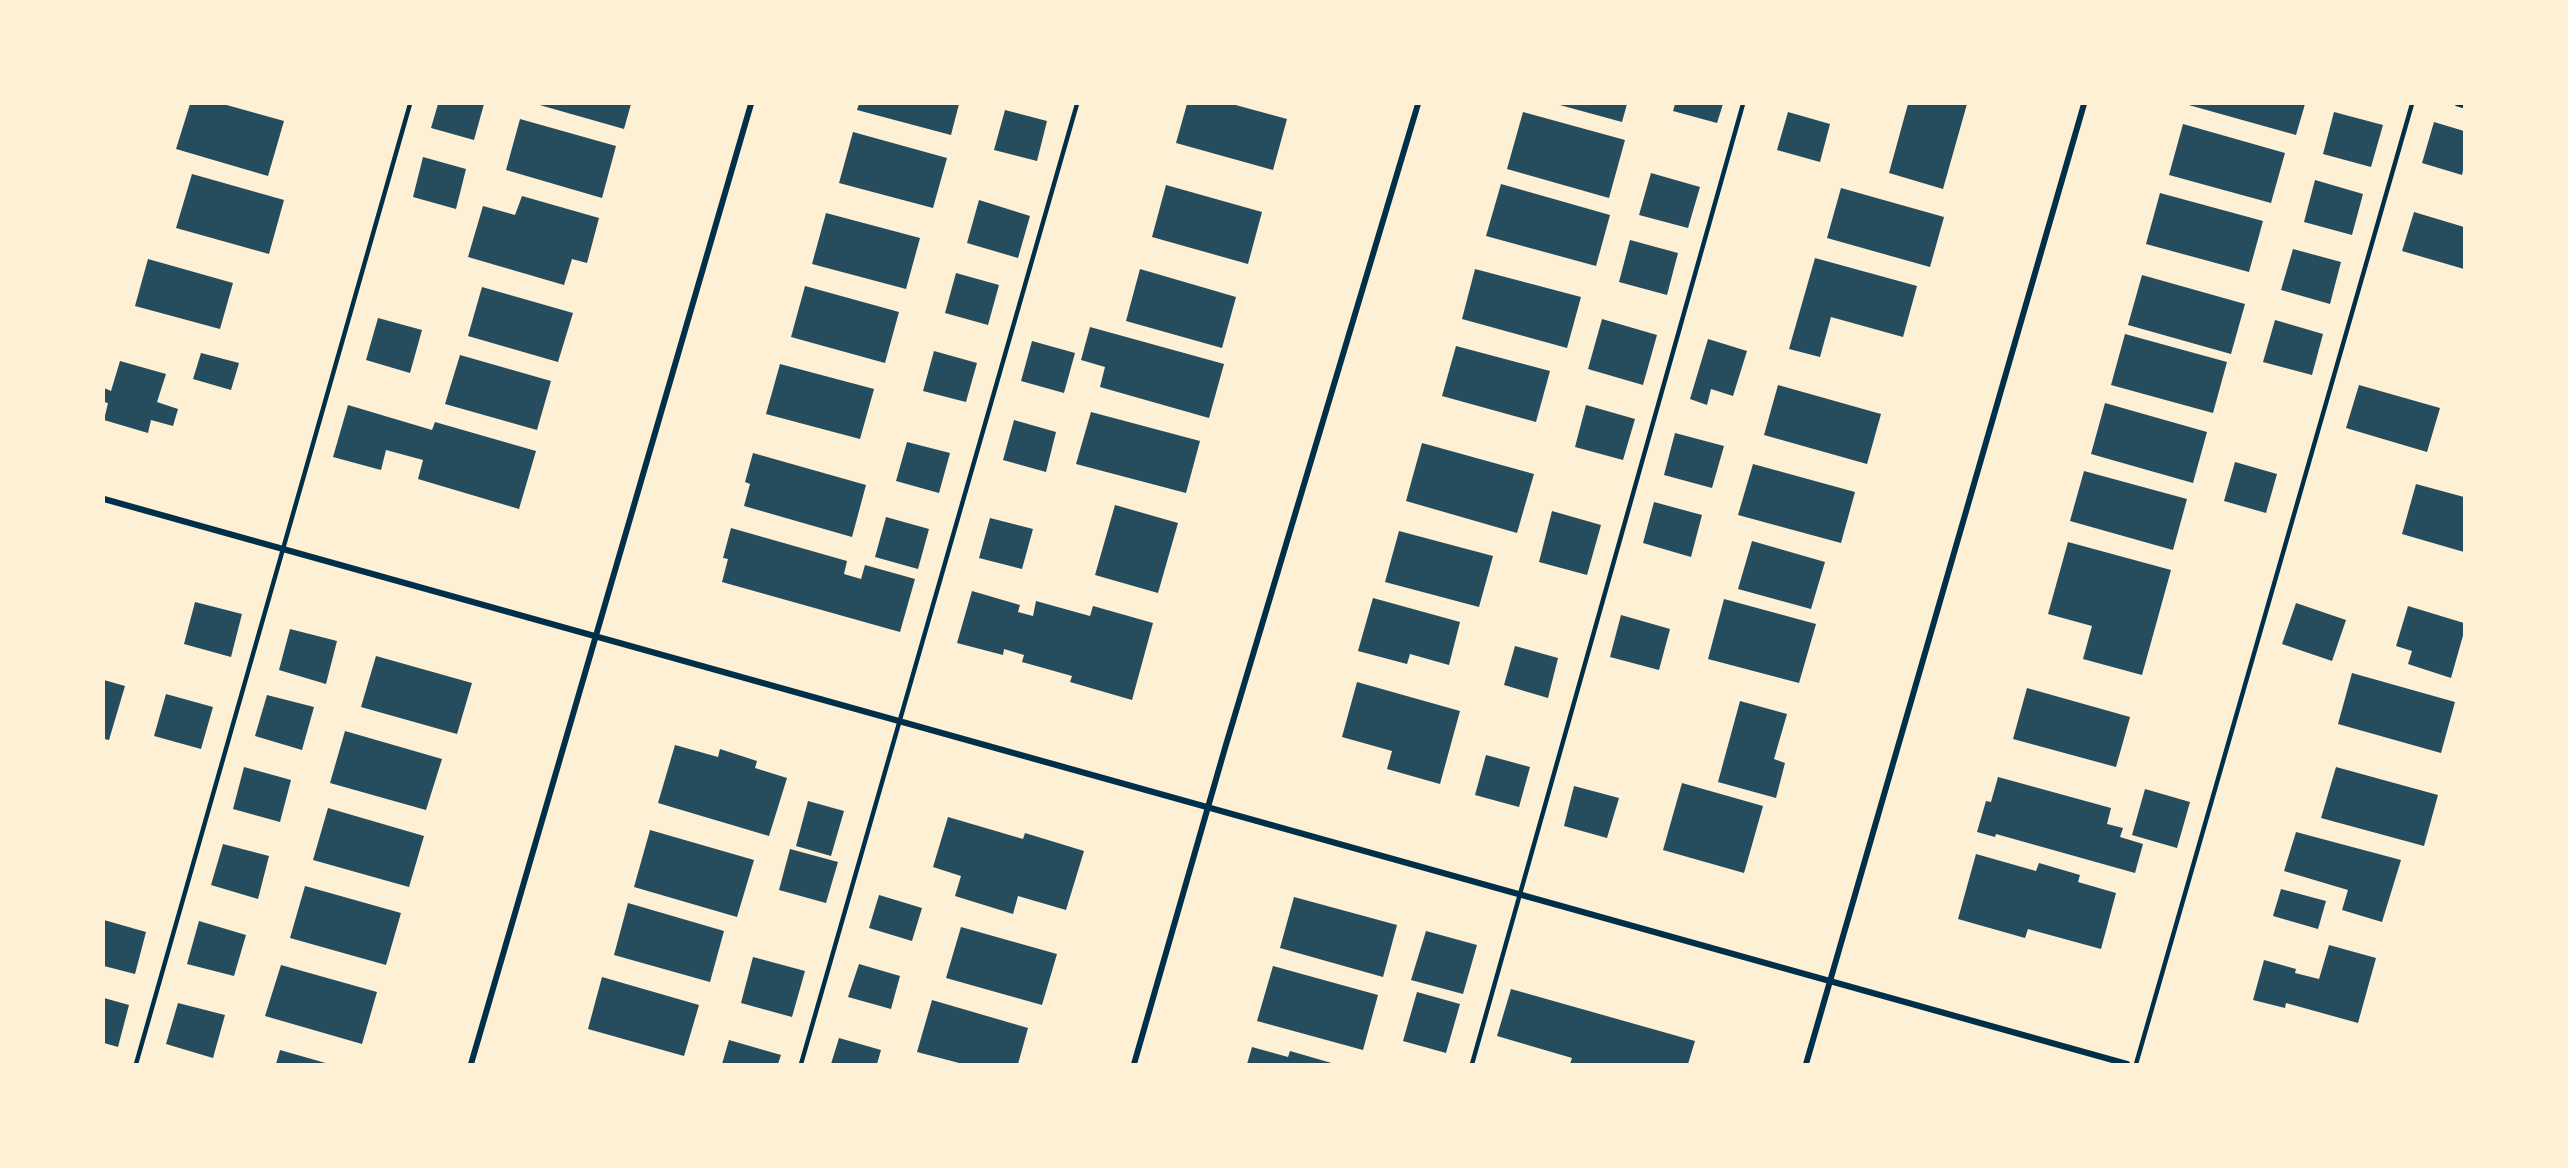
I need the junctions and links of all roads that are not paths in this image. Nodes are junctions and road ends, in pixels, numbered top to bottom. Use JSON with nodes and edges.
{"nodes":[{"id":1,"x":410,"y":104,"type":"edge"},
{"id":2,"x":751,"y":104,"type":"edge"},
{"id":3,"x":1077,"y":104,"type":"edge"},
{"id":4,"x":1418,"y":104,"type":"edge"},
{"id":5,"x":1743,"y":104,"type":"edge"},
{"id":6,"x":2084,"y":104,"type":"edge"},
{"id":7,"x":2412,"y":104,"type":"edge"},
{"id":8,"x":2457,"y":104,"type":"edge"},
{"id":9,"x":2464,"y":106,"type":"edge"},
{"id":10,"x":104,"y":499,"type":"edge"},
{"id":11,"x":282,"y":549,"type":"junction"},
{"id":12,"x":595,"y":637,"type":"junction"},
{"id":13,"x":900,"y":722,"type":"junction"},
{"id":14,"x":1208,"y":807,"type":"junction"},
{"id":15,"x":1520,"y":895,"type":"junction"},
{"id":16,"x":1830,"y":981,"type":"junction"},
{"id":17,"x":136,"y":1065,"type":"edge"},
{"id":18,"x":471,"y":1065,"type":"edge"},
{"id":19,"x":801,"y":1065,"type":"edge"},
{"id":20,"x":1134,"y":1065,"type":"edge"},
{"id":21,"x":1472,"y":1065,"type":"edge"},
{"id":22,"x":1806,"y":1065,"type":"edge"},
{"id":23,"x":2127,"y":1065,"type":"edge"},
{"id":24,"x":2136,"y":1065,"type":"edge"}],
"edges":[{"from":1,"to":11,"type":"lane"},
{"from":2,"to":12,"type":"street"},
{"from":3,"to":13,"type":"lane"},
{"from":4,"to":14,"type":"street"},
{"from":5,"to":15,"type":"lane"},
{"from":6,"to":16,"type":"street"},
{"from":7,"to":24,"type":"lane"},
{"from":8,"to":9,"type":"lane"},
{"from":10,"to":11,"type":"street"},
{"from":11,"to":12,"type":"street"},
{"from":11,"to":17,"type":"lane"},
{"from":12,"to":13,"type":"street"},
{"from":12,"to":18,"type":"street"},
{"from":13,"to":14,"type":"street"},
{"from":13,"to":19,"type":"lane"},
{"from":14,"to":15,"type":"street"},
{"from":14,"to":20,"type":"street"},
{"from":15,"to":16,"type":"street"},
{"from":15,"to":21,"type":"lane"},
{"from":16,"to":22,"type":"street"},
{"from":16,"to":23,"type":"street"}]}
